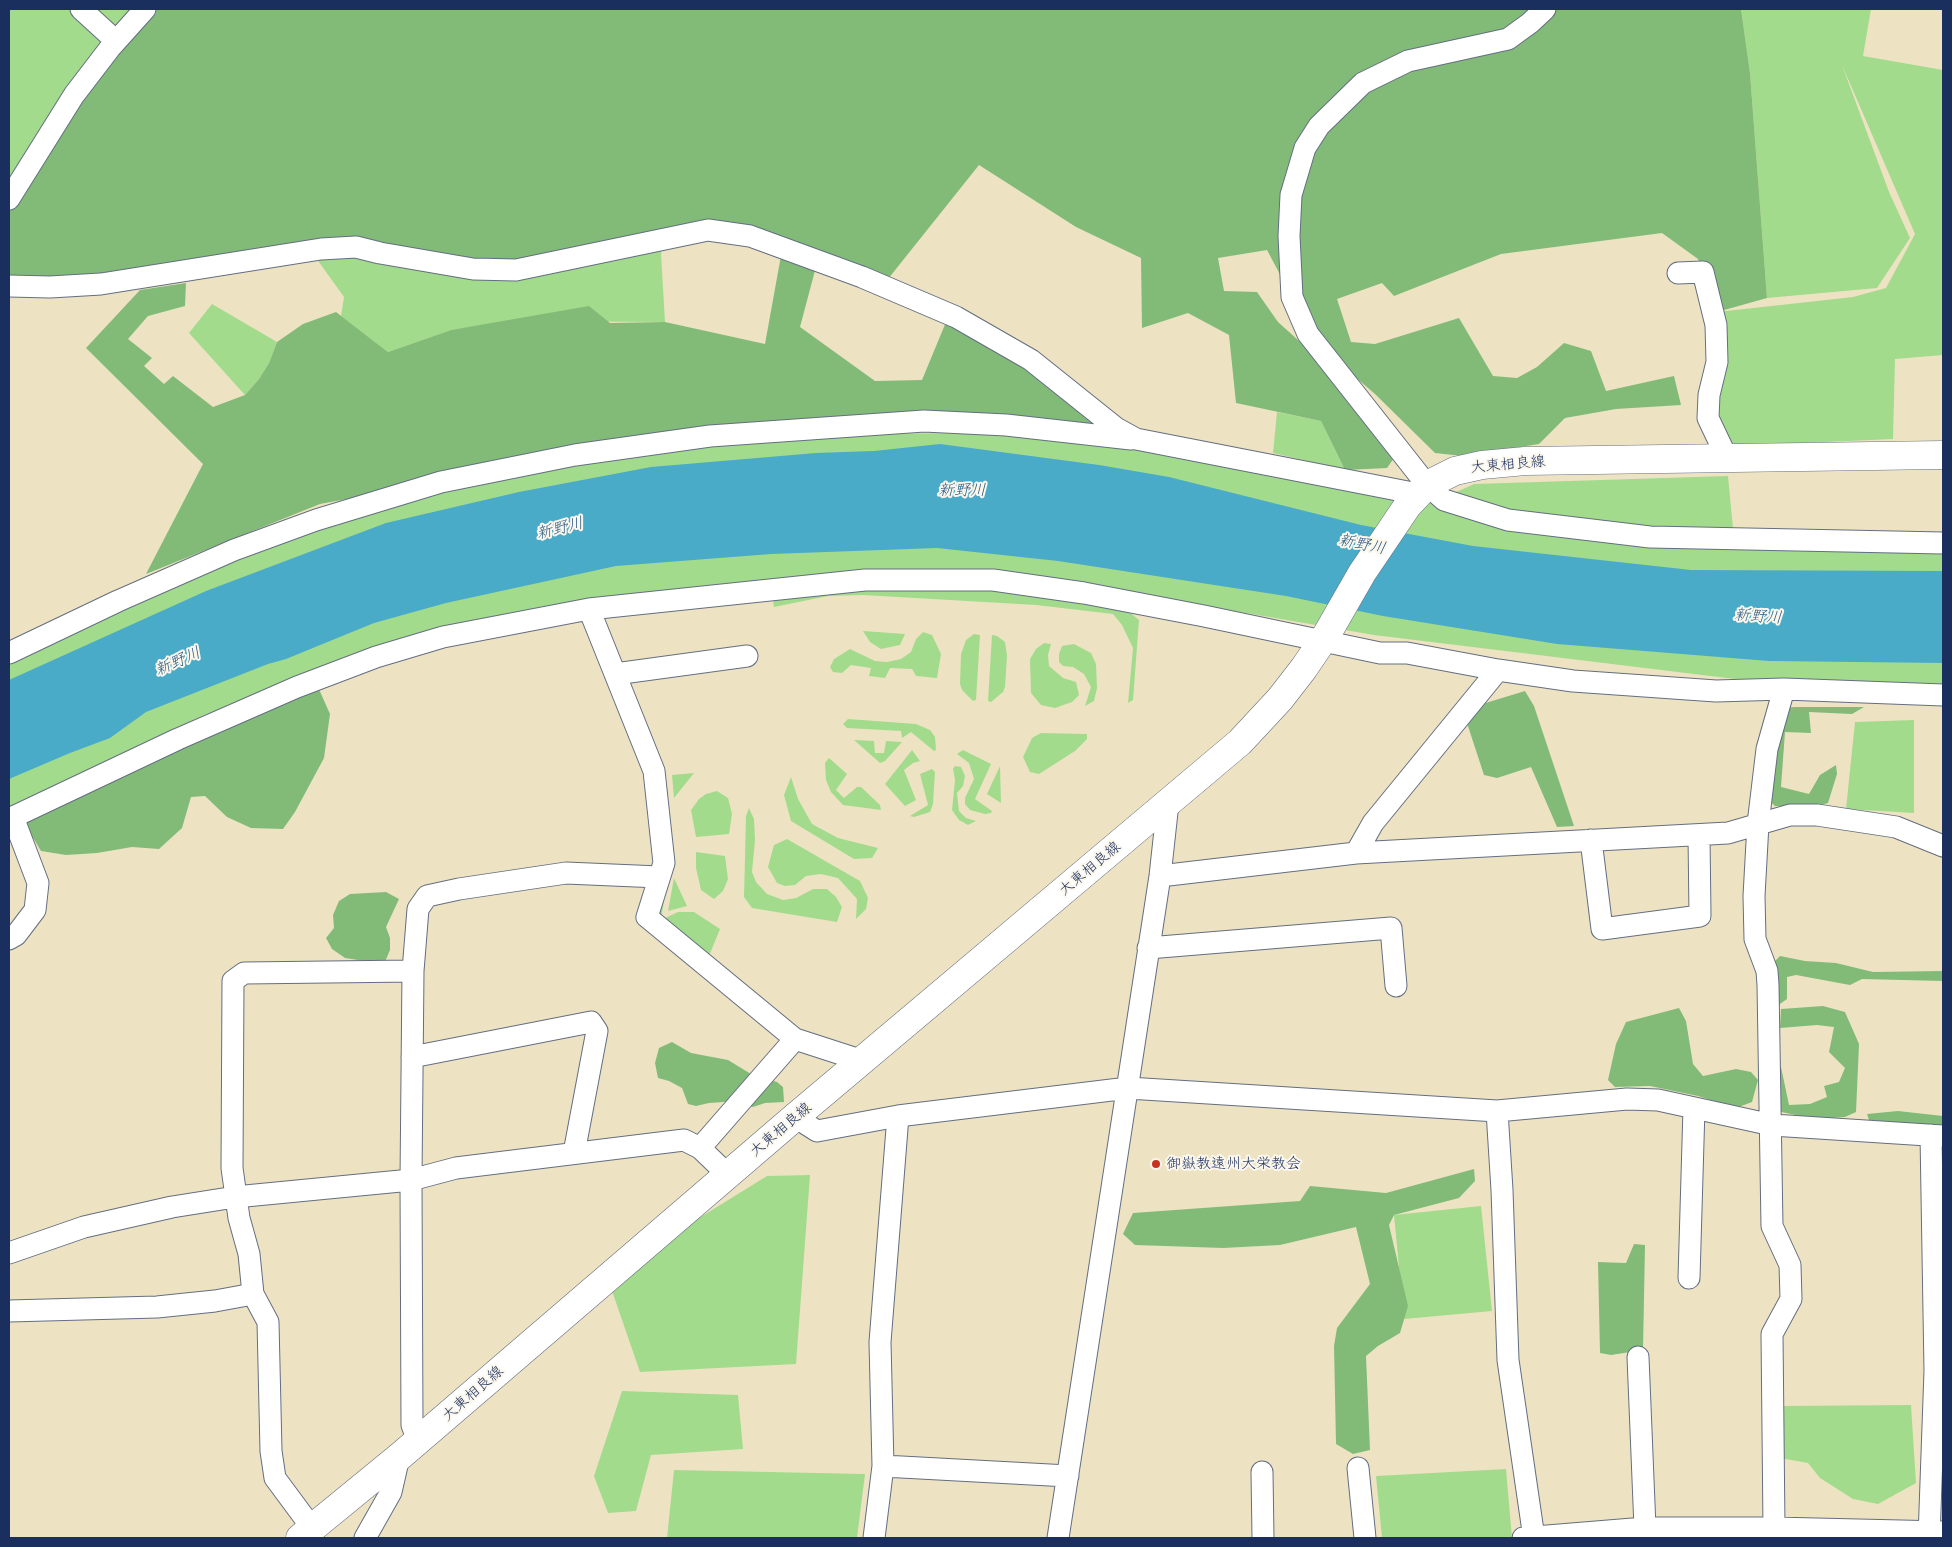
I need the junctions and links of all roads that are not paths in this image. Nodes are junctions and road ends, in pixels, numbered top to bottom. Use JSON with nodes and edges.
{"nodes":[{"id":1,"x":81,"y":9,"type":"edge"},
{"id":2,"x":145,"y":9,"type":"edge"},
{"id":3,"x":1545,"y":9,"type":"edge"},
{"id":4,"x":116,"y":41,"type":"junction"},
{"id":5,"x":9,"y":199,"type":"edge"},
{"id":6,"x":1678,"y":273,"type":"dead end"},
{"id":7,"x":9,"y":286,"type":"edge"},
{"id":8,"x":1136,"y":439,"type":"junction"},
{"id":9,"x":1943,"y":455,"type":"edge"},
{"id":10,"x":1728,"y":458,"type":"junction"},
{"id":11,"x":1418,"y":495,"type":"junction"},
{"id":12,"x":1943,"y":543,"type":"edge"},
{"id":13,"x":589,"y":609,"type":"junction"},
{"id":14,"x":1325,"y":638,"type":"junction"},
{"id":15,"x":9,"y":654,"type":"edge"},
{"id":16,"x":747,"y":656,"type":"dead end"},
{"id":17,"x":1498,"y":670,"type":"junction"},
{"id":18,"x":615,"y":674,"type":"junction"},
{"id":19,"x":1784,"y":689,"type":"junction"},
{"id":20,"x":1943,"y":694,"type":"edge"},
{"id":21,"x":1168,"y":803,"type":"junction"},
{"id":22,"x":11,"y":818,"type":"edge"},
{"id":23,"x":1758,"y":824,"type":"junction"},
{"id":24,"x":1699,"y":835,"type":"junction"},
{"id":25,"x":1591,"y":840,"type":"junction"},
{"id":26,"x":1943,"y":846,"type":"edge"},
{"id":27,"x":1356,"y":853,"type":"junction"},
{"id":28,"x":1160,"y":876,"type":"junction"},
{"id":29,"x":659,"y":877,"type":"junction"},
{"id":30,"x":9,"y":938,"type":"edge"},
{"id":31,"x":1148,"y":948,"type":"junction"},
{"id":32,"x":413,"y":971,"type":"junction"},
{"id":33,"x":1396,"y":986,"type":"dead end"},
{"id":34,"x":795,"y":1039,"type":"junction"},
{"id":35,"x":412,"y":1057,"type":"junction"},
{"id":36,"x":863,"y":1060,"type":"junction"},
{"id":37,"x":1128,"y":1088,"type":"junction"},
{"id":38,"x":1694,"y":1108,"type":"junction"},
{"id":39,"x":1497,"y":1111,"type":"junction"},
{"id":40,"x":898,"y":1116,"type":"junction"},
{"id":41,"x":795,"y":1118,"type":"junction"},
{"id":42,"x":1772,"y":1125,"type":"junction"},
{"id":43,"x":1937,"y":1135,"type":"edge"},
{"id":44,"x":700,"y":1148,"type":"junction"},
{"id":45,"x":574,"y":1153,"type":"junction"},
{"id":46,"x":728,"y":1175,"type":"junction"},
{"id":47,"x":411,"y":1180,"type":"junction"},
{"id":48,"x":235,"y":1196,"type":"junction"},
{"id":49,"x":9,"y":1253,"type":"edge"},
{"id":50,"x":1689,"y":1278,"type":"dead end"},
{"id":51,"x":254,"y":1294,"type":"junction"},
{"id":52,"x":9,"y":1311,"type":"edge"},
{"id":53,"x":1638,"y":1357,"type":"dead end"},
{"id":54,"x":1939,"y":1371,"type":"edge"},
{"id":55,"x":409,"y":1449,"type":"junction"},
{"id":56,"x":884,"y":1466,"type":"junction"},
{"id":57,"x":1358,"y":1468,"type":"dead end"},
{"id":58,"x":1262,"y":1472,"type":"dead end"},
{"id":59,"x":1068,"y":1476,"type":"junction"},
{"id":60,"x":1645,"y":1528,"type":"junction"},
{"id":61,"x":1774,"y":1528,"type":"junction"},
{"id":62,"x":306,"y":1533,"type":"edge"},
{"id":63,"x":1934,"y":1534,"type":"edge"},
{"id":64,"x":365,"y":1538,"type":"edge"},
{"id":65,"x":874,"y":1538,"type":"edge"},
{"id":66,"x":1058,"y":1538,"type":"edge"},
{"id":67,"x":1263,"y":1538,"type":"edge"},
{"id":68,"x":1365,"y":1538,"type":"edge"},
{"id":69,"x":1530,"y":1538,"type":"edge"}],
"edges":[{"from":1,"to":4,"type":"street"},
{"from":2,"to":4,"type":"street"},
{"from":3,"to":11,"type":"street"},
{"from":4,"to":5,"type":"street"},
{"from":6,"to":10,"type":"street"},
{"from":7,"to":8,"type":"street"},
{"from":8,"to":11,"type":"street"},
{"from":8,"to":15,"type":"street"},
{"from":9,"to":10,"type":"main road","name":"大東相良線"},
{"from":10,"to":11,"type":"main road","name":"大東相良線"},
{"from":11,"to":12,"type":"street"},
{"from":11,"to":14,"type":"main road","name":"大東相良線"},
{"from":13,"to":14,"type":"street"},
{"from":13,"to":18,"type":"street"},
{"from":13,"to":22,"type":"street"},
{"from":14,"to":17,"type":"street"},
{"from":14,"to":21,"type":"main road","name":"大東相良線"},
{"from":16,"to":18,"type":"street"},
{"from":17,"to":19,"type":"street"},
{"from":17,"to":27,"type":"street"},
{"from":18,"to":29,"type":"street"},
{"from":19,"to":20,"type":"street"},
{"from":19,"to":23,"type":"street"},
{"from":21,"to":28,"type":"street"},
{"from":21,"to":36,"type":"main road","name":"大東相良線"},
{"from":22,"to":30,"type":"street"},
{"from":23,"to":24,"type":"street"},
{"from":23,"to":26,"type":"street"},
{"from":23,"to":42,"type":"street"},
{"from":24,"to":25,"type":"street"},
{"from":24,"to":25,"type":"street"},
{"from":25,"to":27,"type":"street"},
{"from":27,"to":28,"type":"street"},
{"from":28,"to":31,"type":"street"},
{"from":29,"to":32,"type":"street"},
{"from":29,"to":34,"type":"street"},
{"from":31,"to":33,"type":"street"},
{"from":31,"to":37,"type":"street"},
{"from":32,"to":35,"type":"street"},
{"from":32,"to":48,"type":"street"},
{"from":34,"to":36,"type":"street"},
{"from":34,"to":44,"type":"street"},
{"from":35,"to":45,"type":"street"},
{"from":35,"to":47,"type":"street"},
{"from":36,"to":41,"type":"main road","name":"大東相良線"},
{"from":37,"to":39,"type":"street"},
{"from":37,"to":40,"type":"street"},
{"from":37,"to":59,"type":"street"},
{"from":38,"to":39,"type":"street"},
{"from":38,"to":42,"type":"street"},
{"from":38,"to":50,"type":"street"},
{"from":39,"to":69,"type":"street"},
{"from":40,"to":41,"type":"street"},
{"from":40,"to":56,"type":"street"},
{"from":41,"to":46,"type":"main road","name":"大東相良線"},
{"from":42,"to":43,"type":"street"},
{"from":42,"to":61,"type":"street"},
{"from":43,"to":54,"type":"street"},
{"from":44,"to":45,"type":"street"},
{"from":44,"to":46,"type":"street"},
{"from":45,"to":47,"type":"street"},
{"from":46,"to":55,"type":"main road","name":"大東相良線"},
{"from":47,"to":48,"type":"street"},
{"from":47,"to":55,"type":"street"},
{"from":48,"to":49,"type":"street"},
{"from":48,"to":51,"type":"street"},
{"from":51,"to":52,"type":"street"},
{"from":51,"to":62,"type":"street"},
{"from":53,"to":60,"type":"street"},
{"from":54,"to":63,"type":"street"},
{"from":55,"to":62,"type":"main road","name":"大東相良線"},
{"from":55,"to":64,"type":"street"},
{"from":56,"to":59,"type":"street"},
{"from":56,"to":65,"type":"street"},
{"from":57,"to":68,"type":"street"},
{"from":58,"to":67,"type":"street"},
{"from":59,"to":66,"type":"street"},
{"from":60,"to":61,"type":"street"},
{"from":60,"to":69,"type":"street"},
{"from":61,"to":63,"type":"street"}]}
